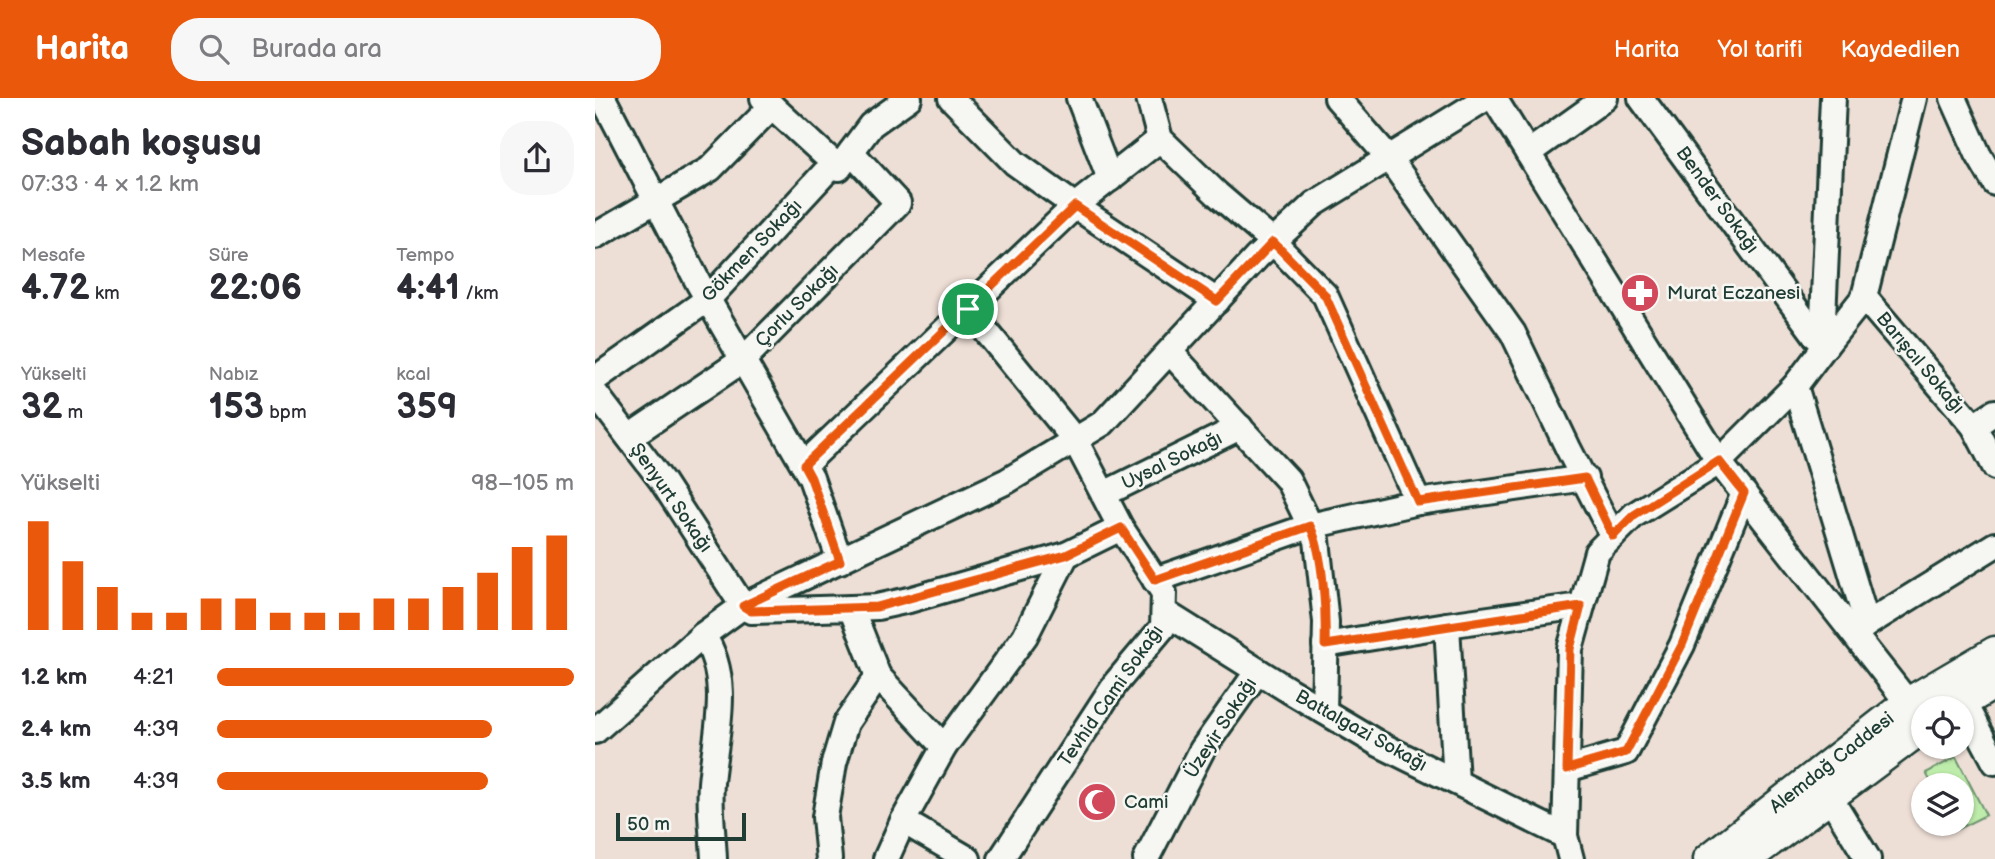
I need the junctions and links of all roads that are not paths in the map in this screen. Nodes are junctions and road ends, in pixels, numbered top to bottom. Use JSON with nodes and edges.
{"nodes":[{"id":1,"x":603,"y":98,"type":"edge"},
{"id":2,"x":909,"y":98,"type":"edge"},
{"id":3,"x":951,"y":98,"type":"edge"},
{"id":4,"x":1079,"y":98,"type":"edge"},
{"id":5,"x":1149,"y":98,"type":"edge"},
{"id":6,"x":1337,"y":98,"type":"edge"},
{"id":7,"x":1486,"y":98,"type":"edge"},
{"id":8,"x":1494,"y":98,"type":"edge"},
{"id":9,"x":1605,"y":98,"type":"edge"},
{"id":10,"x":1641,"y":98,"type":"edge"},
{"id":11,"x":1812,"y":98,"type":"edge"},
{"id":12,"x":1914,"y":98,"type":"edge"},
{"id":13,"x":1953,"y":98,"type":"edge"},
{"id":14,"x":767,"y":102,"type":"edge"},
{"id":15,"x":1832,"y":110,"type":"edge"},
{"id":16,"x":1160,"y":139,"type":"junction"},
{"id":17,"x":1528,"y":153,"type":"junction"},
{"id":18,"x":842,"y":158,"type":"junction"},
{"id":19,"x":1389,"y":158,"type":"junction"},
{"id":20,"x":1110,"y":179,"type":"junction"},
{"id":21,"x":1995,"y":183,"type":"edge"},
{"id":22,"x":655,"y":199,"type":"junction"},
{"id":23,"x":1075,"y":206,"type":"junction"},
{"id":24,"x":595,"y":236,"type":"edge"},
{"id":25,"x":1273,"y":242,"type":"junction"},
{"id":26,"x":1864,"y":297,"type":"junction"},
{"id":27,"x":708,"y":299,"type":"junction"},
{"id":28,"x":1217,"y":301,"type":"junction"},
{"id":29,"x":968,"y":309,"type":"junction"},
{"id":30,"x":1821,"y":341,"type":"junction"},
{"id":31,"x":1170,"y":352,"type":"junction"},
{"id":32,"x":743,"y":360,"type":"junction"},
{"id":33,"x":595,"y":379,"type":"edge"},
{"id":34,"x":1795,"y":386,"type":"junction"},
{"id":35,"x":595,"y":393,"type":"edge"},
{"id":36,"x":1995,"y":412,"type":"edge"},
{"id":37,"x":1974,"y":426,"type":"junction"},
{"id":38,"x":1240,"y":428,"type":"junction"},
{"id":39,"x":629,"y":438,"type":"junction"},
{"id":40,"x":1075,"y":440,"type":"junction"},
{"id":41,"x":1719,"y":461,"type":"junction"},
{"id":42,"x":804,"y":465,"type":"junction"},
{"id":43,"x":1995,"y":467,"type":"edge"},
{"id":44,"x":1585,"y":478,"type":"junction"},
{"id":45,"x":1744,"y":493,"type":"junction"},
{"id":46,"x":1104,"y":494,"type":"junction"},
{"id":47,"x":1418,"y":502,"type":"junction"},
{"id":48,"x":1310,"y":526,"type":"junction"},
{"id":49,"x":1121,"y":528,"type":"junction"},
{"id":50,"x":1613,"y":536,"type":"junction"},
{"id":51,"x":1995,"y":545,"type":"edge"},
{"id":52,"x":1066,"y":555,"type":"junction"},
{"id":53,"x":840,"y":561,"type":"junction"},
{"id":54,"x":1155,"y":580,"type":"junction"},
{"id":55,"x":743,"y":606,"type":"junction"},
{"id":56,"x":1581,"y":606,"type":"junction"},
{"id":57,"x":851,"y":608,"type":"junction"},
{"id":58,"x":1164,"y":612,"type":"junction"},
{"id":59,"x":1447,"y":625,"type":"junction"},
{"id":60,"x":1862,"y":629,"type":"junction"},
{"id":61,"x":703,"y":635,"type":"junction"},
{"id":62,"x":1325,"y":645,"type":"junction"},
{"id":63,"x":1995,"y":652,"type":"edge"},
{"id":64,"x":1258,"y":671,"type":"junction"},
{"id":65,"x":878,"y":676,"type":"junction"},
{"id":66,"x":1995,"y":683,"type":"edge"},
{"id":67,"x":1944,"y":696,"type":"edge"},
{"id":68,"x":1973,"y":696,"type":"edge"},
{"id":69,"x":1911,"y":707,"type":"edge"},
{"id":70,"x":1324,"y":711,"type":"junction"},
{"id":71,"x":1911,"y":723,"type":"edge"},
{"id":72,"x":1911,"y":724,"type":"edge"},
{"id":73,"x":1974,"y":730,"type":"edge"},
{"id":74,"x":595,"y":731,"type":"edge"},
{"id":75,"x":944,"y":747,"type":"junction"},
{"id":76,"x":1995,"y":762,"type":"edge"},
{"id":77,"x":1567,"y":769,"type":"junction"},
{"id":78,"x":1456,"y":782,"type":"junction"},
{"id":79,"x":1830,"y":797,"type":"junction"},
{"id":80,"x":903,"y":821,"type":"junction"},
{"id":81,"x":1568,"y":848,"type":"edge"},
{"id":82,"x":714,"y":859,"type":"edge"},
{"id":83,"x":829,"y":859,"type":"edge"},
{"id":84,"x":886,"y":859,"type":"edge"},
{"id":85,"x":968,"y":859,"type":"edge"},
{"id":86,"x":1001,"y":859,"type":"edge"},
{"id":87,"x":1146,"y":859,"type":"edge"},
{"id":88,"x":1709,"y":859,"type":"edge"},
{"id":89,"x":1746,"y":859,"type":"edge"},
{"id":90,"x":1868,"y":859,"type":"edge"}],
"edges":[{"from":1,"to":22,"type":"street"},
{"from":2,"to":18,"type":"street","name":"Gökmen Sokağı"},
{"from":3,"to":23,"type":"street"},
{"from":4,"to":20,"type":"street"},
{"from":5,"to":16,"type":"street"},
{"from":6,"to":19,"type":"street"},
{"from":7,"to":19,"type":"street"},
{"from":8,"to":17,"type":"street"},
{"from":9,"to":17,"type":"street"},
{"from":10,"to":30,"type":"street","name":"Bender Sokağı"},
{"from":11,"to":15,"type":"street"},
{"from":12,"to":26,"type":"street"},
{"from":13,"to":21,"type":"street"},
{"from":14,"to":18,"type":"street"},
{"from":14,"to":22,"type":"street"},
{"from":15,"to":30,"type":"street"},
{"from":16,"to":20,"type":"street"},
{"from":16,"to":25,"type":"street"},
{"from":17,"to":41,"type":"street"},
{"from":18,"to":27,"type":"street","name":"Gökmen Sokağı"},
{"from":18,"to":32,"type":"street","name":"Çorlu Sokağı"},
{"from":19,"to":25,"type":"street"},
{"from":19,"to":44,"type":"street"},
{"from":20,"to":23,"type":"street"},
{"from":22,"to":24,"type":"street"},
{"from":22,"to":27,"type":"street"},
{"from":23,"to":28,"type":"street"},
{"from":23,"to":29,"type":"street"},
{"from":25,"to":28,"type":"street"},
{"from":25,"to":47,"type":"street"},
{"from":26,"to":30,"type":"street"},
{"from":26,"to":37,"type":"street","name":"Barışcıl Sokağı"},
{"from":27,"to":32,"type":"street"},
{"from":27,"to":33,"type":"street","name":"Gökmen Sokağı"},
{"from":28,"to":31,"type":"street"},
{"from":29,"to":40,"type":"street"},
{"from":29,"to":42,"type":"street"},
{"from":30,"to":34,"type":"street"},
{"from":31,"to":38,"type":"street"},
{"from":31,"to":40,"type":"street"},
{"from":32,"to":39,"type":"street","name":"Çorlu Sokağı"},
{"from":32,"to":42,"type":"street"},
{"from":34,"to":41,"type":"street"},
{"from":34,"to":60,"type":"street"},
{"from":35,"to":39,"type":"street","name":"Şenyurt Sokağı"},
{"from":36,"to":37,"type":"street"},
{"from":37,"to":43,"type":"street","name":"Barışcıl Sokağı"},
{"from":38,"to":46,"type":"street","name":"Uysal Sokağı"},
{"from":38,"to":48,"type":"street"},
{"from":39,"to":55,"type":"street","name":"Şenyurt Sokağı"},
{"from":40,"to":46,"type":"street","name":"Tevhid Cami Sokağı"},
{"from":40,"to":53,"type":"street"},
{"from":41,"to":45,"type":"street"},
{"from":41,"to":50,"type":"street"},
{"from":42,"to":53,"type":"street"},
{"from":44,"to":47,"type":"street"},
{"from":44,"to":50,"type":"street"},
{"from":45,"to":60,"type":"street"},
{"from":45,"to":77,"type":"street"},
{"from":46,"to":49,"type":"street","name":"Tevhid Cami Sokağı"},
{"from":47,"to":48,"type":"street"},
{"from":48,"to":54,"type":"street"},
{"from":48,"to":62,"type":"street"},
{"from":49,"to":52,"type":"street"},
{"from":49,"to":54,"type":"street","name":"Tevhid Cami Sokağı"},
{"from":50,"to":56,"type":"street"},
{"from":51,"to":60,"type":"street"},
{"from":52,"to":57,"type":"street"},
{"from":52,"to":75,"type":"street"},
{"from":53,"to":55,"type":"street"},
{"from":54,"to":58,"type":"street","name":"Tevhid Cami Sokağı"},
{"from":55,"to":57,"type":"street"},
{"from":55,"to":61,"type":"street"},
{"from":56,"to":59,"type":"street"},
{"from":56,"to":77,"type":"street"},
{"from":57,"to":65,"type":"street"},
{"from":58,"to":64,"type":"street","name":"Battalgazi Sokağı"},
{"from":58,"to":86,"type":"street","name":"Tevhid Cami Sokağı"},
{"from":59,"to":62,"type":"street"},
{"from":59,"to":78,"type":"street"},
{"from":60,"to":69,"type":"street"},
{"from":61,"to":74,"type":"street"},
{"from":61,"to":82,"type":"street"},
{"from":62,"to":70,"type":"street"},
{"from":63,"to":67,"type":"main road","name":"Alemdağ Caddesi"},
{"from":64,"to":70,"type":"street","name":"Battalgazi Sokağı"},
{"from":64,"to":87,"type":"street","name":"Üzeyir Sokağı"},
{"from":65,"to":75,"type":"street"},
{"from":65,"to":83,"type":"street"},
{"from":66,"to":68,"type":"main road"},
{"from":70,"to":78,"type":"street","name":"Battalgazi Sokağı"},
{"from":71,"to":88,"type":"main road","name":"Alemdağ Caddesi"},
{"from":72,"to":79,"type":"main road","name":"Alemdağ Caddesi"},
{"from":73,"to":76,"type":"street"},
{"from":75,"to":80,"type":"street"},
{"from":77,"to":81,"type":"street"},
{"from":78,"to":81,"type":"street","name":"Battalgazi Sokağı"},
{"from":79,"to":89,"type":"main road","name":"Alemdağ Caddesi"},
{"from":79,"to":90,"type":"street"},
{"from":80,"to":84,"type":"street"},
{"from":80,"to":85,"type":"street"}]}
